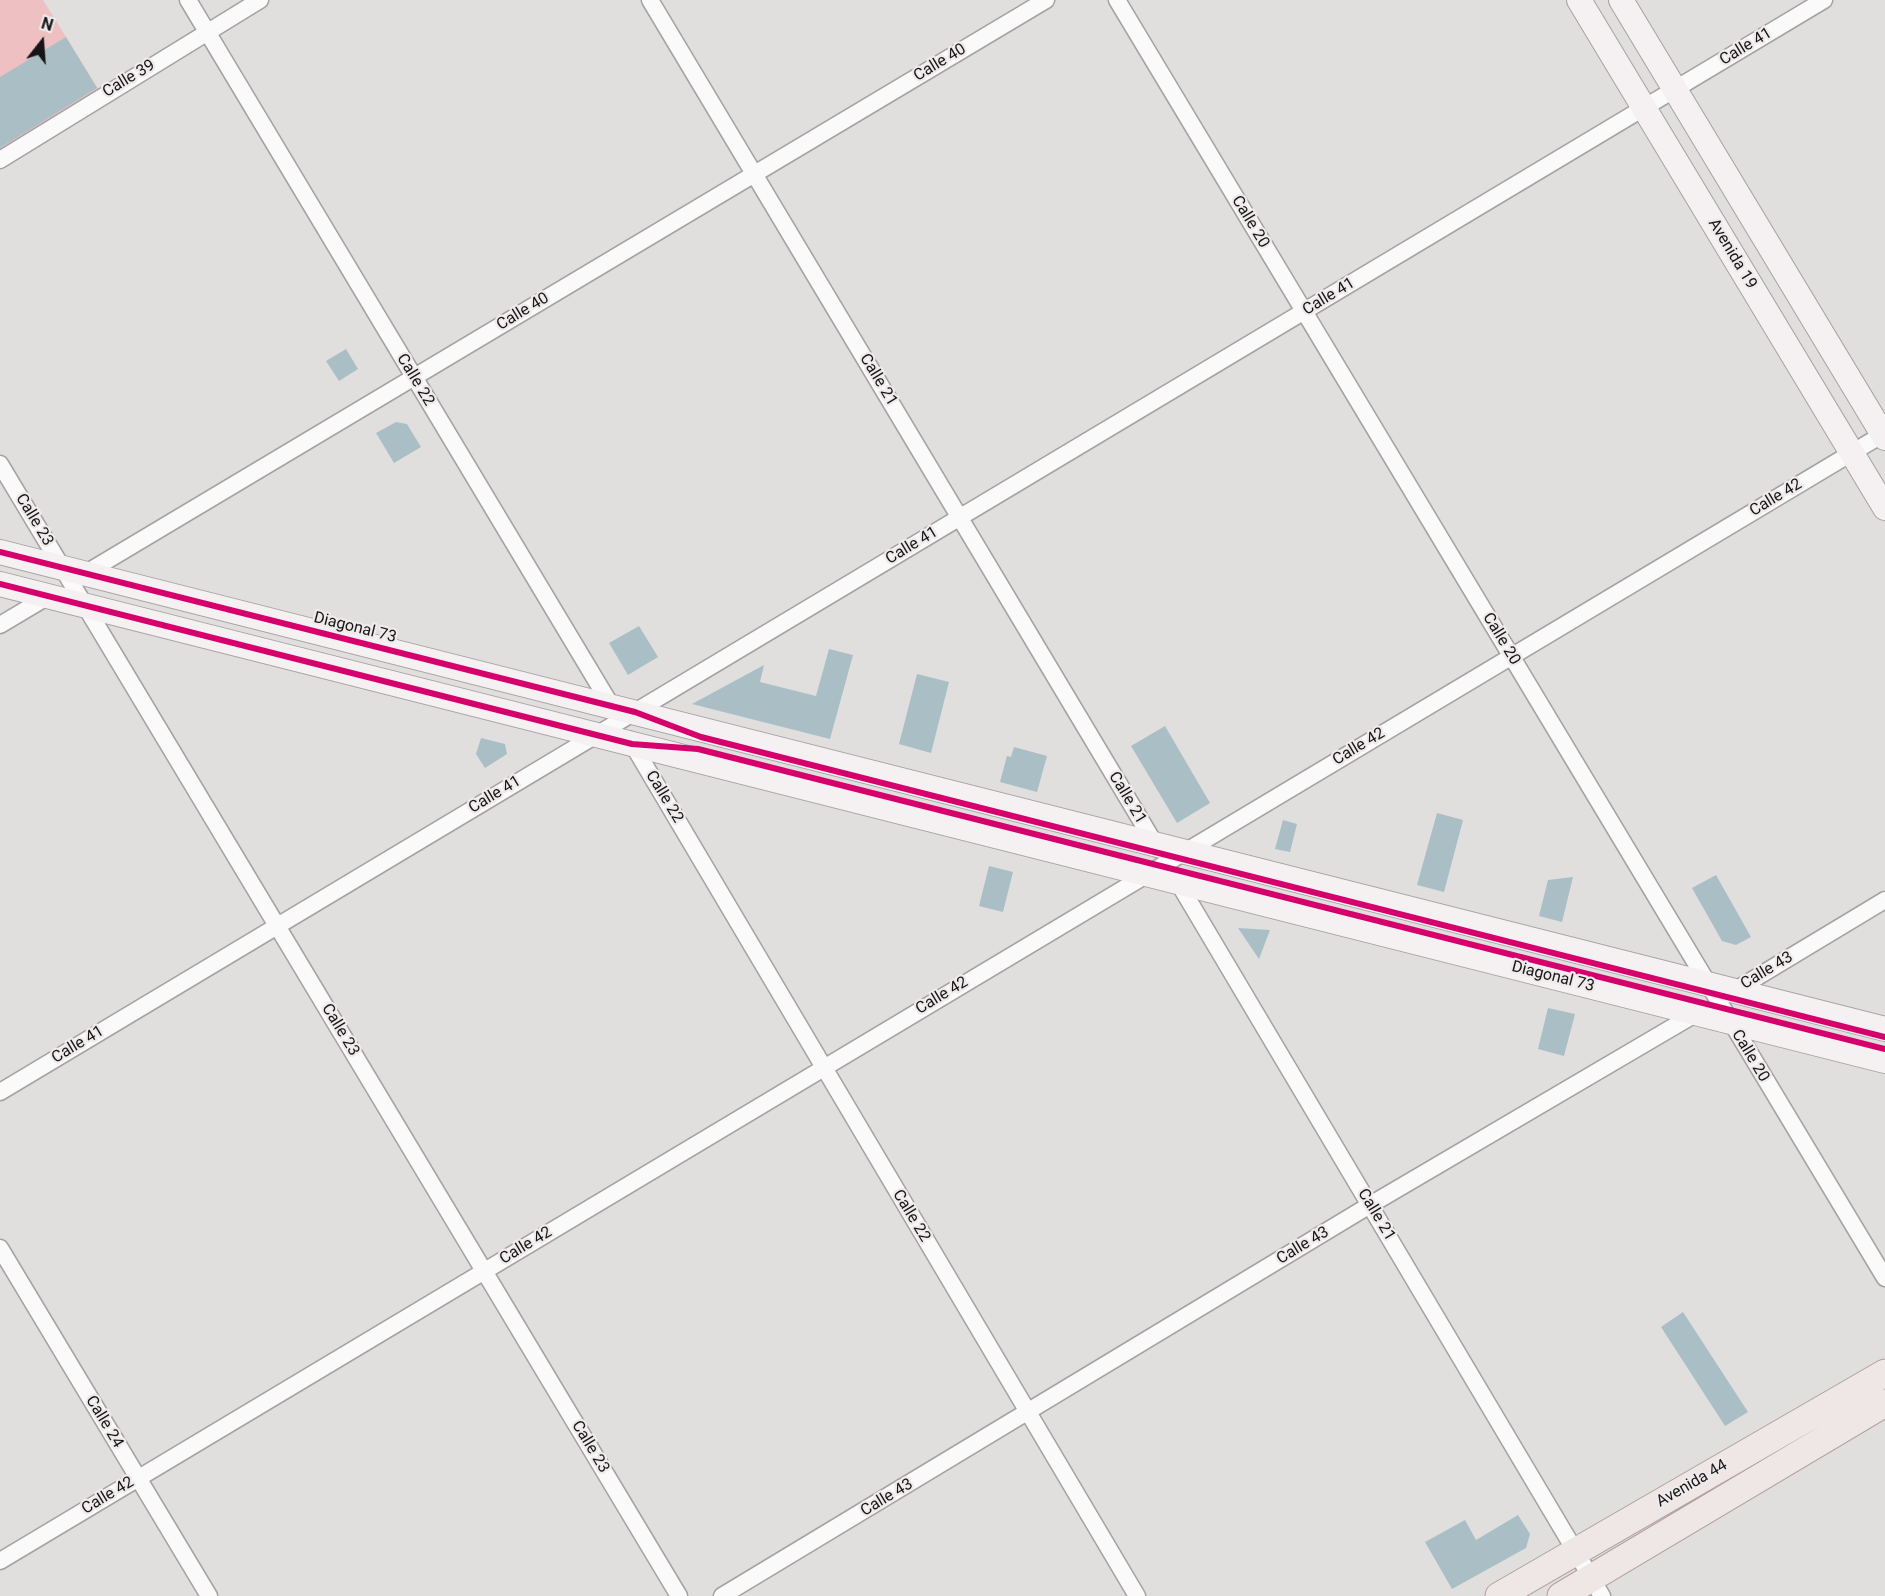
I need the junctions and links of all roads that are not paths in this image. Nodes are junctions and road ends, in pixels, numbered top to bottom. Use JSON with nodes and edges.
{"nodes":[{"id":1,"x":188,"y":0,"type":"edge"},
{"id":2,"x":260,"y":0,"type":"edge"},
{"id":3,"x":650,"y":0,"type":"edge"},
{"id":4,"x":1046,"y":0,"type":"edge"},
{"id":5,"x":1117,"y":0,"type":"edge"},
{"id":6,"x":1579,"y":0,"type":"edge"},
{"id":7,"x":1621,"y":0,"type":"edge"},
{"id":8,"x":1824,"y":0,"type":"edge"},
{"id":9,"x":207,"y":32,"type":"junction"},
{"id":10,"x":1675,"y":89,"type":"junction"},
{"id":11,"x":1644,"y":108,"type":"junction"},
{"id":12,"x":0,"y":159,"type":"edge"},
{"id":13,"x":754,"y":174,"type":"junction"},
{"id":14,"x":1304,"y":312,"type":"junction"},
{"id":15,"x":414,"y":377,"type":"junction"},
{"id":16,"x":1884,"y":435,"type":"edge"},
{"id":17,"x":1852,"y":453,"type":"junction"},
{"id":18,"x":0,"y":464,"type":"edge"},
{"id":19,"x":1885,"y":508,"type":"edge"},
{"id":20,"x":960,"y":518,"type":"junction"},
{"id":21,"x":0,"y":552,"type":"edge"},
{"id":22,"x":73,"y":574,"type":"junction"},
{"id":23,"x":0,"y":584,"type":"edge"},
{"id":24,"x":48,"y":596,"type":"junction"},
{"id":25,"x":85,"y":605,"type":"junction"},
{"id":26,"x":0,"y":625,"type":"edge"},
{"id":27,"x":1512,"y":656,"type":"junction"},
{"id":28,"x":622,"y":714,"type":"junction"},
{"id":29,"x":597,"y":735,"type":"junction"},
{"id":30,"x":632,"y":744,"type":"junction"},
{"id":31,"x":1166,"y":862,"type":"junction"},
{"id":32,"x":1885,"y":900,"type":"edge"},
{"id":33,"x":278,"y":926,"type":"junction"},
{"id":34,"x":1719,"y":991,"type":"junction"},
{"id":35,"x":1697,"y":1013,"type":"junction"},
{"id":36,"x":1729,"y":1022,"type":"junction"},
{"id":37,"x":1885,"y":1029,"type":"edge"},
{"id":38,"x":1885,"y":1061,"type":"edge"},
{"id":39,"x":824,"y":1068,"type":"junction"},
{"id":40,"x":0,"y":1092,"type":"edge"},
{"id":41,"x":1371,"y":1205,"type":"junction"},
{"id":42,"x":0,"y":1248,"type":"edge"},
{"id":43,"x":484,"y":1271,"type":"junction"},
{"id":44,"x":1885,"y":1278,"type":"edge"},
{"id":45,"x":1885,"y":1372,"type":"edge"},
{"id":46,"x":1885,"y":1403,"type":"edge"},
{"id":47,"x":1028,"y":1413,"type":"junction"},
{"id":48,"x":138,"y":1478,"type":"junction"},
{"id":49,"x":1576,"y":1550,"type":"junction"},
{"id":50,"x":0,"y":1561,"type":"edge"},
{"id":51,"x":1597,"y":1587,"type":"edge"},
{"id":52,"x":209,"y":1596,"type":"edge"},
{"id":53,"x":679,"y":1596,"type":"edge"},
{"id":54,"x":722,"y":1596,"type":"edge"},
{"id":55,"x":1137,"y":1596,"type":"edge"},
{"id":56,"x":1499,"y":1596,"type":"edge"},
{"id":57,"x":1561,"y":1596,"type":"edge"}],
"edges":[{"from":1,"to":9,"type":"street","name":"Calle 22"},
{"from":2,"to":9,"type":"street","name":"Calle 39"},
{"from":3,"to":13,"type":"street","name":"Calle 21"},
{"from":4,"to":13,"type":"street","name":"Calle 40"},
{"from":5,"to":14,"type":"street","name":"Calle 20"},
{"from":6,"to":11,"type":"main road","name":"Avenida 19"},
{"from":7,"to":10,"type":"main road"},
{"from":8,"to":10,"type":"street","name":"Calle 41"},
{"from":9,"to":12,"type":"street","name":"Calle 39"},
{"from":9,"to":15,"type":"street","name":"Calle 22"},
{"from":10,"to":11,"type":"street","name":"Calle 41"},
{"from":10,"to":16,"type":"main road"},
{"from":11,"to":14,"type":"street","name":"Calle 41"},
{"from":11,"to":17,"type":"main road","name":"Avenida 19"},
{"from":13,"to":15,"type":"street","name":"Calle 40"},
{"from":13,"to":20,"type":"street","name":"Calle 21"},
{"from":14,"to":20,"type":"street","name":"Calle 41"},
{"from":14,"to":27,"type":"street","name":"Calle 20"},
{"from":15,"to":22,"type":"street","name":"Calle 40"},
{"from":15,"to":28,"type":"street","name":"Calle 22"},
{"from":16,"to":17,"type":"street","name":"Calle 42"},
{"from":17,"to":19,"type":"main road","name":"Avenida 19"},
{"from":17,"to":27,"type":"street","name":"Calle 42"},
{"from":18,"to":22,"type":"street","name":"Calle 23"},
{"from":20,"to":28,"type":"street","name":"Calle 41"},
{"from":20,"to":31,"type":"street","name":"Calle 21"},
{"from":21,"to":22,"type":"main road","name":"Diagonal 73"},
{"from":22,"to":24,"type":"street","name":"Calle 40"},
{"from":22,"to":25,"type":"street","name":"Calle 23"},
{"from":22,"to":28,"type":"main road","name":"Diagonal 73"},
{"from":23,"to":24,"type":"main road","name":"Diagonal 73"},
{"from":24,"to":25,"type":"main road","name":"Diagonal 73"},
{"from":24,"to":26,"type":"street","name":"Calle 40"},
{"from":25,"to":29,"type":"main road","name":"Diagonal 73"},
{"from":25,"to":33,"type":"street","name":"Calle 23"},
{"from":27,"to":31,"type":"street","name":"Calle 42"},
{"from":27,"to":34,"type":"street","name":"Calle 20"},
{"from":28,"to":29,"type":"street","name":"Calle 41"},
{"from":28,"to":30,"type":"street","name":"Calle 22"},
{"from":28,"to":31,"type":"main road","name":"Diagonal 73"},
{"from":29,"to":30,"type":"main road","name":"Diagonal 73"},
{"from":29,"to":33,"type":"street","name":"Calle 41"},
{"from":30,"to":31,"type":"main road","name":"Diagonal 73"},
{"from":30,"to":39,"type":"street","name":"Calle 22"},
{"from":31,"to":34,"type":"main road","name":"Diagonal 73"},
{"from":31,"to":35,"type":"main road","name":"Diagonal 73"},
{"from":31,"to":39,"type":"street","name":"Calle 42"},
{"from":31,"to":41,"type":"street","name":"Calle 21"},
{"from":32,"to":34,"type":"street","name":"Calle 43"},
{"from":33,"to":40,"type":"street","name":"Calle 41"},
{"from":33,"to":43,"type":"street","name":"Calle 23"},
{"from":34,"to":35,"type":"street","name":"Calle 43"},
{"from":34,"to":36,"type":"street","name":"Calle 20"},
{"from":34,"to":37,"type":"main road","name":"Diagonal 73"},
{"from":35,"to":36,"type":"main road","name":"Diagonal 73"},
{"from":35,"to":41,"type":"street","name":"Calle 43"},
{"from":36,"to":38,"type":"main road","name":"Diagonal 73"},
{"from":36,"to":44,"type":"street","name":"Calle 20"},
{"from":39,"to":43,"type":"street","name":"Calle 42"},
{"from":39,"to":47,"type":"street","name":"Calle 22"},
{"from":41,"to":47,"type":"street","name":"Calle 43"},
{"from":41,"to":49,"type":"street","name":"Calle 21"},
{"from":42,"to":48,"type":"street","name":"Calle 24"},
{"from":43,"to":48,"type":"street","name":"Calle 42"},
{"from":43,"to":53,"type":"street","name":"Calle 23"},
{"from":45,"to":49,"type":"main road","name":"Avenida 44"},
{"from":46,"to":51,"type":"main road","name":"Avenida 44"},
{"from":47,"to":54,"type":"street","name":"Calle 43"},
{"from":47,"to":55,"type":"street","name":"Calle 22"},
{"from":48,"to":50,"type":"street","name":"Calle 42"},
{"from":48,"to":52,"type":"street","name":"Calle 24"},
{"from":49,"to":51,"type":"street","name":"Calle 21"},
{"from":49,"to":56,"type":"main road","name":"Avenida 44"},
{"from":51,"to":57,"type":"main road","name":"Avenida 44"}]}
